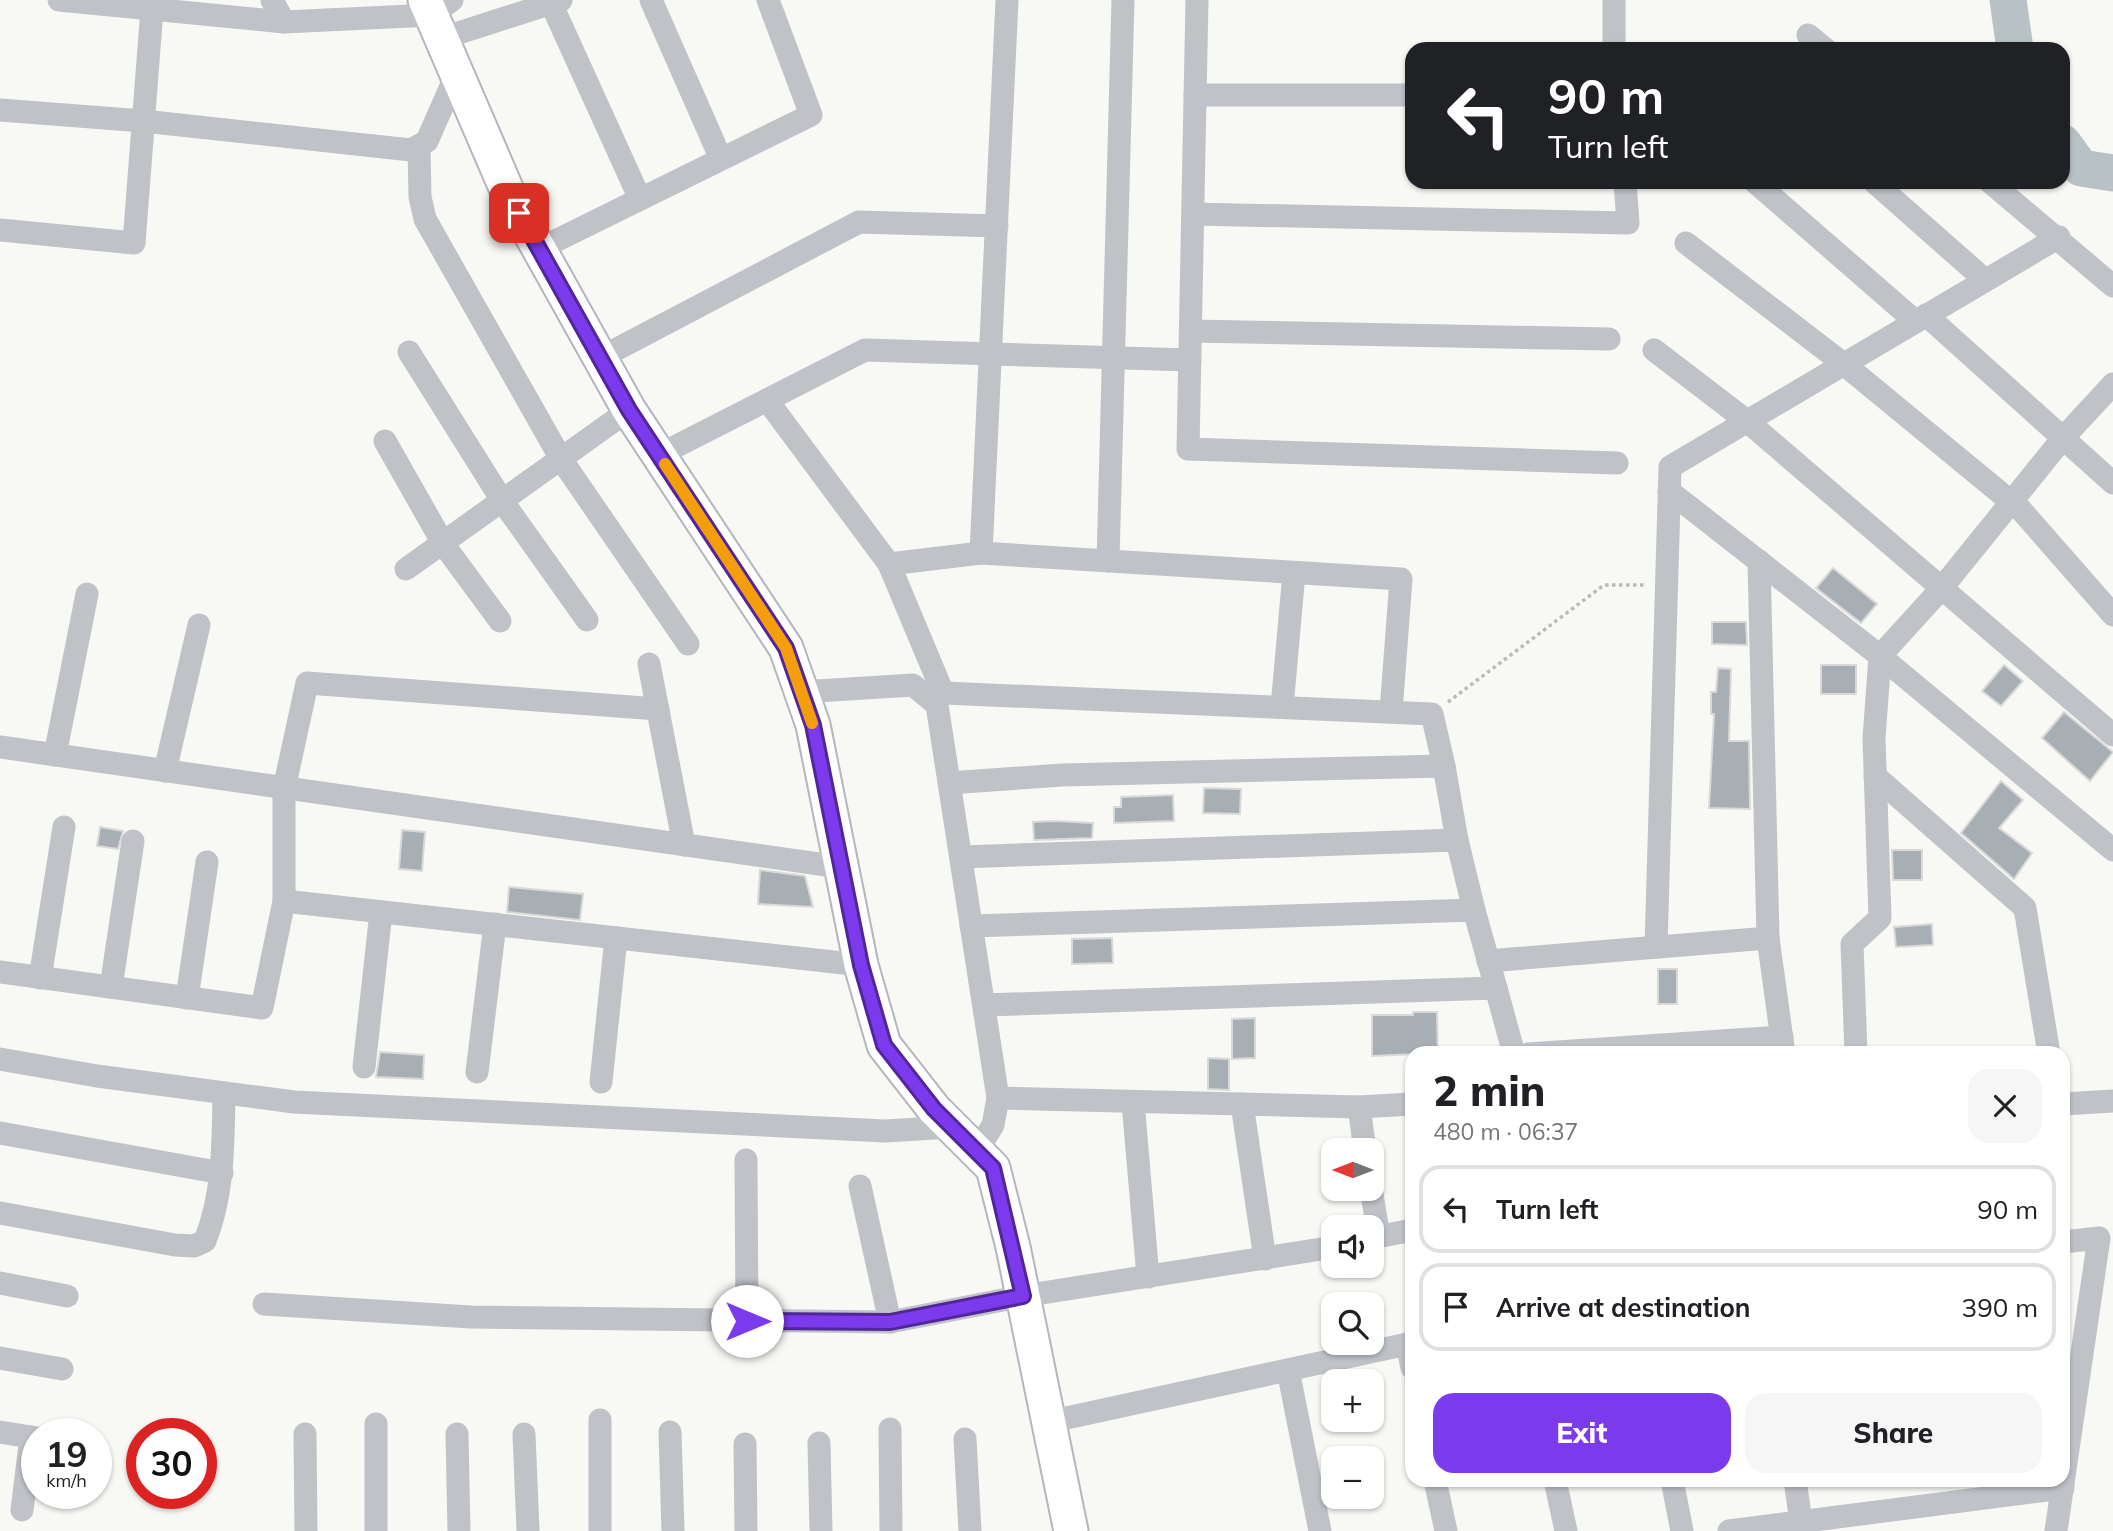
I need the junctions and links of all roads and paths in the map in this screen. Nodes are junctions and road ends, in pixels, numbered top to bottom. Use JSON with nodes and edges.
{"nodes":[{"id":1,"x":59,"y":0,"type":"edge"},
{"id":2,"x":272,"y":0,"type":"edge"},
{"id":3,"x":650,"y":0,"type":"edge"},
{"id":4,"x":768,"y":0,"type":"edge"},
{"id":5,"x":1007,"y":0,"type":"edge"},
{"id":6,"x":1123,"y":0,"type":"edge"},
{"id":7,"x":1197,"y":0,"type":"edge"},
{"id":8,"x":1614,"y":0,"type":"edge"},
{"id":9,"x":556,"y":2,"type":"edge"},
{"id":10,"x":152,"y":9,"type":"junction"},
{"id":11,"x":437,"y":14,"type":"edge"},
{"id":12,"x":284,"y":22,"type":"junction"},
{"id":13,"x":1614,"y":42,"type":"edge"},
{"id":14,"x":456,"y":75,"type":"junction"},
{"id":15,"x":1195,"y":95,"type":"junction"},
{"id":16,"x":1405,"y":95,"type":"edge"},
{"id":17,"x":0,"y":110,"type":"edge"},
{"id":18,"x":143,"y":121,"type":"junction"},
{"id":19,"x":419,"y":148,"type":"junction"},
{"id":20,"x":720,"y":159,"type":"junction"},
{"id":21,"x":1626,"y":189,"type":"edge"},
{"id":22,"x":1763,"y":189,"type":"edge"},
{"id":23,"x":1882,"y":189,"type":"edge"},
{"id":24,"x":1999,"y":189,"type":"edge"},
{"id":25,"x":640,"y":199,"type":"junction"},
{"id":26,"x":1193,"y":214,"type":"junction"},
{"id":27,"x":997,"y":226,"type":"junction"},
{"id":28,"x":0,"y":230,"type":"edge"},
{"id":29,"x":2059,"y":237,"type":"junction"},
{"id":30,"x":1686,"y":243,"type":"dead end"},
{"id":31,"x":539,"y":249,"type":"junction"},
{"id":32,"x":1985,"y":280,"type":"junction"},
{"id":33,"x":2113,"y":286,"type":"edge"},
{"id":34,"x":1920,"y":318,"type":"junction"},
{"id":35,"x":1191,"y":331,"type":"junction"},
{"id":36,"x":1609,"y":339,"type":"dead end"},
{"id":37,"x":1654,"y":350,"type":"dead end"},
{"id":38,"x":409,"y":352,"type":"dead end"},
{"id":39,"x":990,"y":355,"type":"junction"},
{"id":40,"x":600,"y":359,"type":"junction"},
{"id":41,"x":1112,"y":360,"type":"junction"},
{"id":42,"x":1190,"y":360,"type":"junction"},
{"id":43,"x":1845,"y":365,"type":"junction"},
{"id":44,"x":2113,"y":383,"type":"edge"},
{"id":45,"x":767,"y":400,"type":"junction"},
{"id":46,"x":629,"y":410,"type":"junction"},
{"id":47,"x":1748,"y":422,"type":"junction"},
{"id":48,"x":2063,"y":438,"type":"junction"},
{"id":49,"x":386,"y":442,"type":"dead end"},
{"id":50,"x":659,"y":455,"type":"junction"},
{"id":51,"x":561,"y":459,"type":"junction"},
{"id":52,"x":1617,"y":463,"type":"dead end"},
{"id":53,"x":2113,"y":483,"type":"edge"},
{"id":54,"x":1669,"y":491,"type":"junction"},
{"id":55,"x":503,"y":502,"type":"junction"},
{"id":56,"x":2012,"y":503,"type":"junction"},
{"id":57,"x":444,"y":545,"type":"junction"},
{"id":58,"x":981,"y":553,"type":"junction"},
{"id":59,"x":1108,"y":561,"type":"junction"},
{"id":60,"x":1759,"y":561,"type":"junction"},
{"id":61,"x":889,"y":564,"type":"junction"},
{"id":62,"x":406,"y":569,"type":"dead end"},
{"id":63,"x":1294,"y":573,"type":"junction"},
{"id":64,"x":1666,"y":585,"type":"junction"},
{"id":65,"x":1941,"y":589,"type":"junction"},
{"id":66,"x":87,"y":594,"type":"dead end"},
{"id":67,"x":2113,"y":615,"type":"edge"},
{"id":68,"x":587,"y":620,"type":"dead end"},
{"id":69,"x":500,"y":621,"type":"dead end"},
{"id":70,"x":199,"y":625,"type":"dead end"},
{"id":71,"x":688,"y":644,"type":"dead end"},
{"id":72,"x":1881,"y":656,"type":"junction"},
{"id":73,"x":649,"y":664,"type":"dead end"},
{"id":74,"x":801,"y":692,"type":"junction"},
{"id":75,"x":932,"y":692,"type":"junction"},
{"id":76,"x":1282,"y":707,"type":"junction"},
{"id":77,"x":658,"y":709,"type":"junction"},
{"id":78,"x":1391,"y":712,"type":"junction"},
{"id":79,"x":1432,"y":714,"type":"junction"},
{"id":80,"x":2113,"y":736,"type":"edge"},
{"id":81,"x":0,"y":747,"type":"edge"},
{"id":82,"x":55,"y":755,"type":"junction"},
{"id":83,"x":1444,"y":766,"type":"junction"},
{"id":84,"x":166,"y":772,"type":"junction"},
{"id":85,"x":1875,"y":776,"type":"junction"},
{"id":86,"x":949,"y":783,"type":"junction"},
{"id":87,"x":284,"y":789,"type":"junction"},
{"id":88,"x":64,"y":827,"type":"dead end"},
{"id":89,"x":1457,"y":840,"type":"junction"},
{"id":90,"x":133,"y":841,"type":"dead end"},
{"id":91,"x":684,"y":845,"type":"junction"},
{"id":92,"x":2113,"y":850,"type":"edge"},
{"id":93,"x":961,"y":857,"type":"junction"},
{"id":94,"x":208,"y":862,"type":"dead end"},
{"id":95,"x":840,"y":867,"type":"junction"},
{"id":96,"x":284,"y":901,"type":"junction"},
{"id":97,"x":1474,"y":910,"type":"junction"},
{"id":98,"x":381,"y":912,"type":"junction"},
{"id":99,"x":495,"y":924,"type":"junction"},
{"id":100,"x":971,"y":926,"type":"junction"},
{"id":101,"x":616,"y":938,"type":"junction"},
{"id":102,"x":1768,"y":938,"type":"junction"},
{"id":103,"x":1656,"y":947,"type":"junction"},
{"id":104,"x":1488,"y":961,"type":"junction"},
{"id":105,"x":861,"y":965,"type":"junction"},
{"id":106,"x":0,"y":972,"type":"edge"},
{"id":107,"x":40,"y":978,"type":"junction"},
{"id":108,"x":111,"y":987,"type":"junction"},
{"id":109,"x":1496,"y":988,"type":"junction"},
{"id":110,"x":187,"y":998,"type":"junction"},
{"id":111,"x":984,"y":1005,"type":"junction"},
{"id":112,"x":1783,"y":1045,"type":"edge"},
{"id":113,"x":1512,"y":1046,"type":"edge"},
{"id":114,"x":1755,"y":1046,"type":"edge"},
{"id":115,"x":1856,"y":1046,"type":"edge"},
{"id":116,"x":2048,"y":1046,"type":"edge"},
{"id":117,"x":0,"y":1059,"type":"edge"},
{"id":118,"x":364,"y":1067,"type":"dead end"},
{"id":119,"x":477,"y":1072,"type":"dead end"},
{"id":120,"x":601,"y":1082,"type":"dead end"},
{"id":121,"x":223,"y":1093,"type":"junction"},
{"id":122,"x":998,"y":1098,"type":"junction"},
{"id":123,"x":2113,"y":1101,"type":"edge"},
{"id":124,"x":1133,"y":1102,"type":"junction"},
{"id":125,"x":1242,"y":1104,"type":"junction"},
{"id":126,"x":1405,"y":1104,"type":"edge"},
{"id":127,"x":2070,"y":1104,"type":"edge"},
{"id":128,"x":1359,"y":1107,"type":"junction"},
{"id":129,"x":952,"y":1127,"type":"junction"},
{"id":130,"x":0,"y":1133,"type":"edge"},
{"id":131,"x":1363,"y":1138,"type":"edge"},
{"id":132,"x":977,"y":1152,"type":"junction"},
{"id":133,"x":746,"y":1160,"type":"dead end"},
{"id":134,"x":222,"y":1173,"type":"junction"},
{"id":135,"x":860,"y":1186,"type":"dead end"},
{"id":136,"x":0,"y":1213,"type":"edge"},
{"id":137,"x":1405,"y":1232,"type":"edge"},
{"id":138,"x":1384,"y":1236,"type":"edge"},
{"id":139,"x":2070,"y":1241,"type":"edge"},
{"id":140,"x":1321,"y":1249,"type":"edge"},
{"id":141,"x":1265,"y":1259,"type":"junction"},
{"id":142,"x":1148,"y":1277,"type":"junction"},
{"id":143,"x":0,"y":1283,"type":"edge"},
{"id":144,"x":67,"y":1296,"type":"dead end"},
{"id":145,"x":1023,"y":1296,"type":"junction"},
{"id":146,"x":264,"y":1304,"type":"dead end"},
{"id":147,"x":747,"y":1321,"type":"junction"},
{"id":148,"x":890,"y":1322,"type":"junction"},
{"id":149,"x":1405,"y":1344,"type":"edge"},
{"id":150,"x":0,"y":1358,"type":"edge"},
{"id":151,"x":62,"y":1369,"type":"dead end"},
{"id":152,"x":1287,"y":1370,"type":"junction"},
{"id":153,"x":2071,"y":1373,"type":"edge"},
{"id":154,"x":600,"y":1420,"type":"dead end"},
{"id":155,"x":1048,"y":1422,"type":"junction"},
{"id":156,"x":376,"y":1423,"type":"dead end"},
{"id":157,"x":890,"y":1429,"type":"dead end"},
{"id":158,"x":0,"y":1432,"type":"edge"},
{"id":159,"x":670,"y":1432,"type":"dead end"},
{"id":160,"x":305,"y":1434,"type":"dead end"},
{"id":161,"x":457,"y":1434,"type":"dead end"},
{"id":162,"x":524,"y":1434,"type":"dead end"},
{"id":163,"x":21,"y":1435,"type":"edge"},
{"id":164,"x":965,"y":1439,"type":"dead end"},
{"id":165,"x":819,"y":1443,"type":"dead end"},
{"id":166,"x":745,"y":1444,"type":"dead end"},
{"id":167,"x":1437,"y":1487,"type":"edge"},
{"id":168,"x":1557,"y":1487,"type":"edge"},
{"id":169,"x":1673,"y":1487,"type":"edge"},
{"id":170,"x":1795,"y":1487,"type":"edge"},
{"id":171,"x":2063,"y":1488,"type":"joint"},
{"id":172,"x":1801,"y":1522,"type":"junction"},
{"id":173,"x":306,"y":1531,"type":"edge"},
{"id":174,"x":376,"y":1531,"type":"edge"},
{"id":175,"x":459,"y":1531,"type":"edge"},
{"id":176,"x":528,"y":1531,"type":"edge"},
{"id":177,"x":600,"y":1531,"type":"edge"},
{"id":178,"x":673,"y":1531,"type":"edge"},
{"id":179,"x":746,"y":1531,"type":"edge"},
{"id":180,"x":821,"y":1531,"type":"edge"},
{"id":181,"x":891,"y":1531,"type":"edge"},
{"id":182,"x":970,"y":1531,"type":"edge"},
{"id":183,"x":1071,"y":1531,"type":"edge"},
{"id":184,"x":1321,"y":1531,"type":"edge"},
{"id":185,"x":1446,"y":1531,"type":"edge"},
{"id":186,"x":1566,"y":1531,"type":"edge"},
{"id":187,"x":1682,"y":1531,"type":"edge"},
{"id":188,"x":1729,"y":1531,"type":"edge"},
{"id":189,"x":2056,"y":1531,"type":"edge"}],
"edges":[{"from":1,"to":10,"type":"street"},
{"from":2,"to":12,"type":"street"},
{"from":3,"to":20,"type":"street"},
{"from":4,"to":20,"type":"street"},
{"from":5,"to":27,"type":"street"},
{"from":6,"to":41,"type":"street"},
{"from":7,"to":15,"type":"street"},
{"from":8,"to":13,"type":"street"},
{"from":9,"to":11,"type":"street"},
{"from":9,"to":25,"type":"street"},
{"from":10,"to":12,"type":"street"},
{"from":10,"to":18,"type":"street"},
{"from":11,"to":12,"type":"street"},
{"from":11,"to":14,"type":"street"},
{"from":14,"to":19,"type":"street"},
{"from":14,"to":31,"type":"street"},
{"from":15,"to":16,"type":"street"},
{"from":15,"to":26,"type":"street"},
{"from":17,"to":18,"type":"street"},
{"from":18,"to":19,"type":"street"},
{"from":18,"to":28,"type":"street"},
{"from":19,"to":51,"type":"street"},
{"from":20,"to":25,"type":"street"},
{"from":21,"to":26,"type":"street"},
{"from":22,"to":34,"type":"street"},
{"from":23,"to":32,"type":"street"},
{"from":24,"to":29,"type":"street"},
{"from":25,"to":31,"type":"street"},
{"from":26,"to":35,"type":"street"},
{"from":27,"to":39,"type":"street"},
{"from":27,"to":40,"type":"street"},
{"from":29,"to":32,"type":"street"},
{"from":29,"to":33,"type":"street"},
{"from":30,"to":43,"type":"street"},
{"from":31,"to":40,"type":"street"},
{"from":32,"to":34,"type":"street"},
{"from":34,"to":43,"type":"street"},
{"from":34,"to":48,"type":"street"},
{"from":35,"to":36,"type":"street"},
{"from":35,"to":42,"type":"street"},
{"from":37,"to":47,"type":"street"},
{"from":38,"to":55,"type":"street"},
{"from":39,"to":41,"type":"street"},
{"from":39,"to":45,"type":"street"},
{"from":39,"to":58,"type":"street"},
{"from":40,"to":46,"type":"street"},
{"from":41,"to":42,"type":"street"},
{"from":41,"to":59,"type":"street"},
{"from":42,"to":52,"type":"street"},
{"from":43,"to":47,"type":"street"},
{"from":43,"to":56,"type":"street"},
{"from":44,"to":48,"type":"street"},
{"from":45,"to":50,"type":"street"},
{"from":45,"to":61,"type":"street"},
{"from":46,"to":50,"type":"street"},
{"from":46,"to":51,"type":"street"},
{"from":47,"to":54,"type":"street"},
{"from":47,"to":65,"type":"street"},
{"from":48,"to":53,"type":"street"},
{"from":48,"to":56,"type":"street"},
{"from":49,"to":57,"type":"street"},
{"from":50,"to":74,"type":"street"},
{"from":51,"to":55,"type":"street"},
{"from":51,"to":71,"type":"street"},
{"from":54,"to":60,"type":"street"},
{"from":54,"to":64,"type":"street"},
{"from":55,"to":57,"type":"street"},
{"from":55,"to":68,"type":"street"},
{"from":56,"to":65,"type":"street"},
{"from":56,"to":67,"type":"street"},
{"from":57,"to":62,"type":"street"},
{"from":57,"to":69,"type":"street"},
{"from":58,"to":59,"type":"street"},
{"from":58,"to":61,"type":"street"},
{"from":59,"to":63,"type":"street"},
{"from":60,"to":72,"type":"street"},
{"from":60,"to":102,"type":"street"},
{"from":61,"to":75,"type":"street"},
{"from":63,"to":76,"type":"street"},
{"from":63,"to":78,"type":"street"},
{"from":64,"to":79,"type":"path"},
{"from":64,"to":103,"type":"street"},
{"from":65,"to":72,"type":"street"},
{"from":65,"to":80,"type":"street"},
{"from":66,"to":82,"type":"street"},
{"from":70,"to":84,"type":"street"},
{"from":72,"to":85,"type":"street"},
{"from":72,"to":92,"type":"street"},
{"from":73,"to":77,"type":"street"},
{"from":74,"to":75,"type":"street"},
{"from":74,"to":95,"type":"street"},
{"from":75,"to":76,"type":"street"},
{"from":75,"to":86,"type":"street"},
{"from":76,"to":78,"type":"street"},
{"from":77,"to":87,"type":"street"},
{"from":77,"to":91,"type":"street"},
{"from":78,"to":79,"type":"street"},
{"from":79,"to":83,"type":"street"},
{"from":81,"to":82,"type":"street"},
{"from":82,"to":84,"type":"street"},
{"from":83,"to":86,"type":"street"},
{"from":83,"to":89,"type":"street"},
{"from":84,"to":87,"type":"street"},
{"from":85,"to":115,"type":"street"},
{"from":85,"to":116,"type":"street"},
{"from":86,"to":93,"type":"street"},
{"from":87,"to":91,"type":"street"},
{"from":87,"to":96,"type":"street"},
{"from":88,"to":107,"type":"street"},
{"from":89,"to":93,"type":"street"},
{"from":89,"to":97,"type":"street"},
{"from":90,"to":108,"type":"street"},
{"from":91,"to":95,"type":"street"},
{"from":93,"to":100,"type":"street"},
{"from":94,"to":110,"type":"street"},
{"from":95,"to":105,"type":"street"},
{"from":96,"to":98,"type":"street"},
{"from":96,"to":110,"type":"street"},
{"from":97,"to":100,"type":"street"},
{"from":97,"to":104,"type":"street"},
{"from":98,"to":99,"type":"street"},
{"from":98,"to":118,"type":"street"},
{"from":99,"to":101,"type":"street"},
{"from":99,"to":119,"type":"street"},
{"from":100,"to":111,"type":"street"},
{"from":101,"to":105,"type":"street"},
{"from":101,"to":120,"type":"street"},
{"from":102,"to":103,"type":"street"},
{"from":102,"to":112,"type":"street"},
{"from":103,"to":104,"type":"street"},
{"from":104,"to":109,"type":"street"},
{"from":105,"to":129,"type":"street"},
{"from":106,"to":107,"type":"street"},
{"from":107,"to":108,"type":"street"},
{"from":108,"to":110,"type":"street"},
{"from":109,"to":111,"type":"street"},
{"from":109,"to":113,"type":"street"},
{"from":111,"to":122,"type":"street"},
{"from":112,"to":114,"type":"street"},
{"from":117,"to":121,"type":"street"},
{"from":121,"to":129,"type":"street"},
{"from":121,"to":134,"type":"street"},
{"from":122,"to":124,"type":"street"},
{"from":122,"to":132,"type":"street"},
{"from":123,"to":127,"type":"street"},
{"from":124,"to":125,"type":"street"},
{"from":124,"to":142,"type":"street"},
{"from":125,"to":128,"type":"street"},
{"from":125,"to":141,"type":"street"},
{"from":126,"to":128,"type":"street"},
{"from":128,"to":131,"type":"street"},
{"from":129,"to":132,"type":"street"},
{"from":130,"to":134,"type":"street"},
{"from":132,"to":145,"type":"street"},
{"from":133,"to":147,"type":"street"},
{"from":134,"to":136,"type":"street"},
{"from":135,"to":148,"type":"street"},
{"from":137,"to":138,"type":"street"},
{"from":139,"to":153,"type":"street"},
{"from":140,"to":141,"type":"street"},
{"from":141,"to":142,"type":"street"},
{"from":142,"to":145,"type":"street"},
{"from":143,"to":144,"type":"street"},
{"from":145,"to":148,"type":"street"},
{"from":145,"to":155,"type":"street"},
{"from":146,"to":147,"type":"street"},
{"from":147,"to":148,"type":"street"},
{"from":149,"to":152,"type":"street"},
{"from":150,"to":151,"type":"street"},
{"from":152,"to":155,"type":"street"},
{"from":152,"to":184,"type":"street"},
{"from":154,"to":177,"type":"street"},
{"from":155,"to":183,"type":"street"},
{"from":156,"to":174,"type":"street"},
{"from":157,"to":181,"type":"street"},
{"from":158,"to":163,"type":"street"},
{"from":159,"to":178,"type":"street"},
{"from":160,"to":173,"type":"street"},
{"from":161,"to":175,"type":"street"},
{"from":162,"to":176,"type":"street"},
{"from":164,"to":182,"type":"street"},
{"from":165,"to":180,"type":"street"},
{"from":166,"to":179,"type":"street"},
{"from":167,"to":185,"type":"street"},
{"from":168,"to":186,"type":"street"},
{"from":169,"to":187,"type":"street"},
{"from":170,"to":172,"type":"street"},
{"from":171,"to":172,"type":"street"},
{"from":171,"to":189,"type":"street"},
{"from":172,"to":188,"type":"street"}]}
